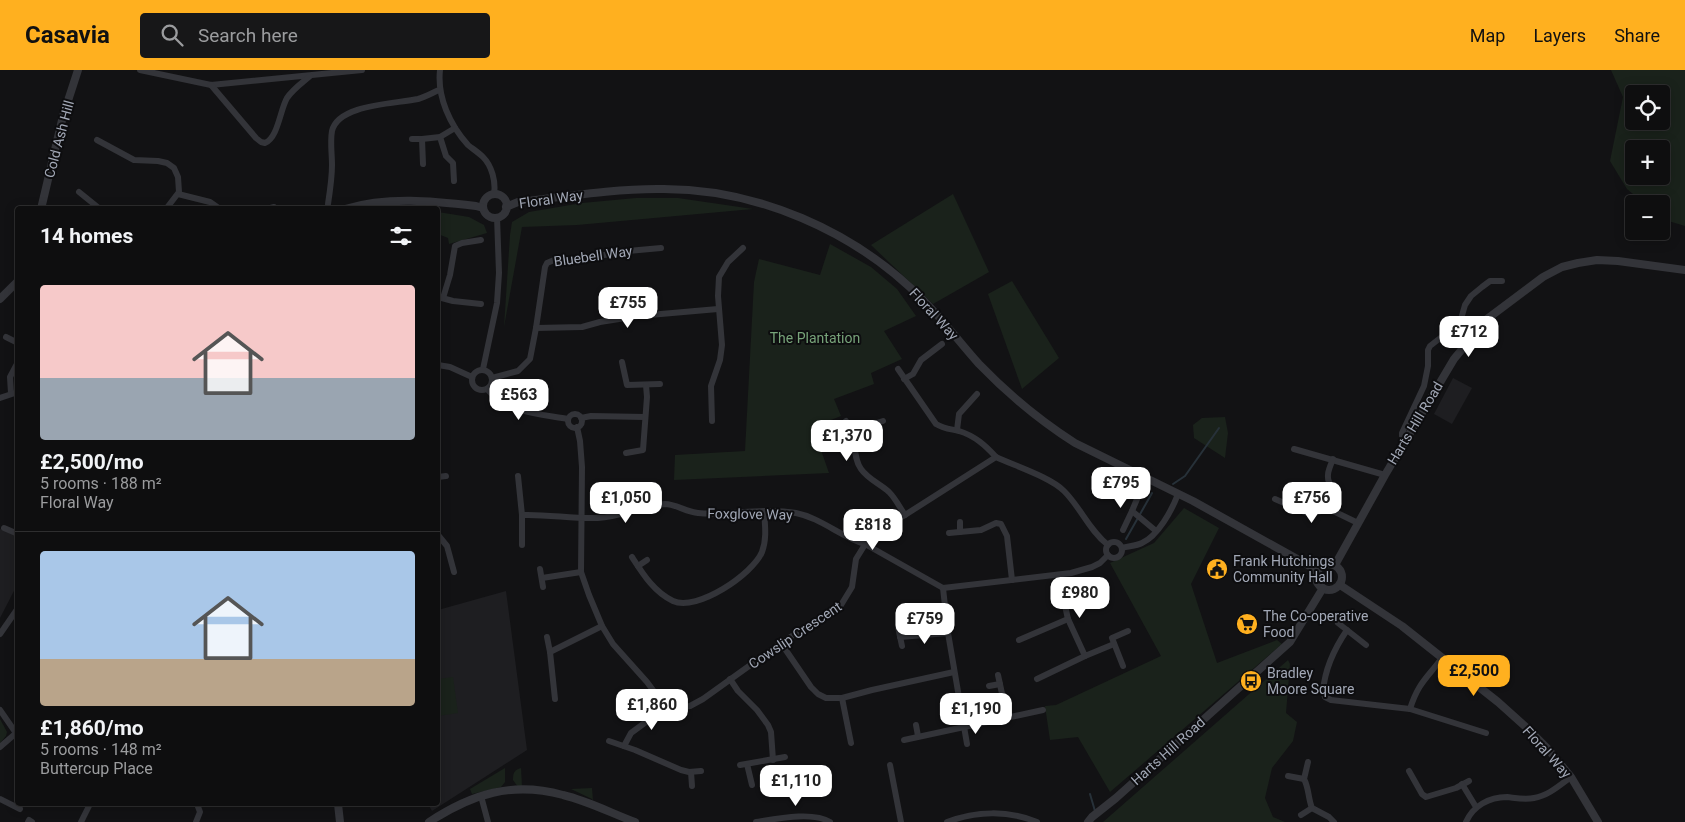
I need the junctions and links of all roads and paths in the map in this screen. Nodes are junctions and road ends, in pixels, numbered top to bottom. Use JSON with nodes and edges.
{"nodes":[{"id":1,"x":78,"y":70,"type":"edge"},
{"id":2,"x":140,"y":70,"type":"edge"},
{"id":3,"x":362,"y":70,"type":"edge"},
{"id":4,"x":440,"y":70,"type":"edge"},
{"id":5,"x":310,"y":76,"type":"junction"},
{"id":6,"x":211,"y":85,"type":"junction"},
{"id":7,"x":439,"y":90,"type":"junction"},
{"id":8,"x":455,"y":128,"type":"junction"},
{"id":9,"x":440,"y":137,"type":"junction"},
{"id":10,"x":412,"y":139,"type":"dead end"},
{"id":11,"x":422,"y":139,"type":"junction"},
{"id":12,"x":97,"y":140,"type":"dead end"},
{"id":13,"x":423,"y":164,"type":"dead end"},
{"id":14,"x":454,"y":181,"type":"dead end"},
{"id":15,"x":79,"y":192,"type":"dead end"},
{"id":16,"x":178,"y":194,"type":"junction"},
{"id":17,"x":494,"y":194,"type":"junction"},
{"id":18,"x":328,"y":204,"type":"dead end"},
{"id":19,"x":42,"y":206,"type":"edge"},
{"id":20,"x":96,"y":206,"type":"edge"},
{"id":21,"x":168,"y":206,"type":"edge"},
{"id":22,"x":216,"y":206,"type":"edge"},
{"id":23,"x":362,"y":206,"type":"edge"},
{"id":24,"x":506,"y":207,"type":"junction"},
{"id":25,"x":483,"y":208,"type":"junction"},
{"id":26,"x":497,"y":217,"type":"junction"},
{"id":27,"x":481,"y":240,"type":"dead end"},
{"id":28,"x":660,"y":248,"type":"dead end"},
{"id":29,"x":743,"y":248,"type":"dead end"},
{"id":30,"x":1685,"y":270,"type":"edge"},
{"id":31,"x":1502,"y":281,"type":"dead end"},
{"id":32,"x":15,"y":284,"type":"edge"},
{"id":33,"x":440,"y":297,"type":"edge"},
{"id":34,"x":0,"y":299,"type":"edge"},
{"id":35,"x":481,"y":304,"type":"dead end"},
{"id":36,"x":718,"y":309,"type":"junction"},
{"id":37,"x":536,"y":328,"type":"junction"},
{"id":38,"x":6,"y":337,"type":"dead end"},
{"id":39,"x":15,"y":342,"type":"edge"},
{"id":40,"x":942,"y":344,"type":"dead end"},
{"id":41,"x":622,"y":362,"type":"dead end"},
{"id":42,"x":440,"y":365,"type":"edge"},
{"id":43,"x":15,"y":368,"type":"edge"},
{"id":44,"x":483,"y":369,"type":"junction"},
{"id":45,"x":898,"y":369,"type":"dead end"},
{"id":46,"x":472,"y":377,"type":"junction"},
{"id":47,"x":492,"y":378,"type":"junction"},
{"id":48,"x":904,"y":379,"type":"junction"},
{"id":49,"x":660,"y":384,"type":"dead end"},
{"id":50,"x":646,"y":385,"type":"junction"},
{"id":51,"x":487,"y":389,"type":"junction"},
{"id":52,"x":14,"y":393,"type":"edge"},
{"id":53,"x":977,"y":394,"type":"dead end"},
{"id":54,"x":0,"y":398,"type":"edge"},
{"id":55,"x":645,"y":417,"type":"junction"},
{"id":56,"x":581,"y":418,"type":"junction"},
{"id":57,"x":568,"y":419,"type":"junction"},
{"id":58,"x":883,"y":420,"type":"dead end"},
{"id":59,"x":712,"y":421,"type":"dead end"},
{"id":60,"x":846,"y":421,"type":"dead end"},
{"id":61,"x":577,"y":427,"type":"junction"},
{"id":62,"x":852,"y":430,"type":"junction"},
{"id":63,"x":956,"y":430,"type":"junction"},
{"id":64,"x":1405,"y":441,"type":"junction"},
{"id":65,"x":1294,"y":449,"type":"dead end"},
{"id":66,"x":626,"y":452,"type":"dead end"},
{"id":67,"x":996,"y":456,"type":"junction"},
{"id":68,"x":1333,"y":459,"type":"junction"},
{"id":69,"x":1385,"y":475,"type":"junction"},
{"id":70,"x":446,"y":476,"type":"dead end"},
{"id":71,"x":518,"y":476,"type":"dead end"},
{"id":72,"x":440,"y":477,"type":"edge"},
{"id":73,"x":1330,"y":484,"type":"dead end"},
{"id":74,"x":1178,"y":494,"type":"junction"},
{"id":75,"x":1275,"y":498,"type":"dead end"},
{"id":76,"x":1137,"y":499,"type":"dead end"},
{"id":77,"x":764,"y":511,"type":"junction"},
{"id":78,"x":1136,"y":514,"type":"junction"},
{"id":79,"x":522,"y":515,"type":"junction"},
{"id":80,"x":905,"y":515,"type":"junction"},
{"id":81,"x":581,"y":517,"type":"junction"},
{"id":82,"x":960,"y":522,"type":"dead end"},
{"id":83,"x":1358,"y":523,"type":"junction"},
{"id":84,"x":4,"y":528,"type":"dead end"},
{"id":85,"x":1123,"y":530,"type":"dead end"},
{"id":86,"x":1156,"y":531,"type":"junction"},
{"id":87,"x":960,"y":532,"type":"junction"},
{"id":88,"x":15,"y":533,"type":"edge"},
{"id":89,"x":949,"y":533,"type":"dead end"},
{"id":90,"x":440,"y":537,"type":"edge"},
{"id":91,"x":865,"y":544,"type":"junction"},
{"id":92,"x":522,"y":545,"type":"dead end"},
{"id":93,"x":1108,"y":545,"type":"junction"},
{"id":94,"x":1122,"y":548,"type":"junction"},
{"id":95,"x":1108,"y":554,"type":"junction"},
{"id":96,"x":632,"y":557,"type":"dead end"},
{"id":97,"x":647,"y":560,"type":"dead end"},
{"id":98,"x":1335,"y":565,"type":"junction"},
{"id":99,"x":638,"y":566,"type":"junction"},
{"id":100,"x":540,"y":569,"type":"dead end"},
{"id":101,"x":1317,"y":570,"type":"junction"},
{"id":102,"x":454,"y":572,"type":"dead end"},
{"id":103,"x":581,"y":572,"type":"junction"},
{"id":104,"x":1058,"y":575,"type":"junction"},
{"id":105,"x":542,"y":578,"type":"junction"},
{"id":106,"x":1012,"y":580,"type":"junction"},
{"id":107,"x":1340,"y":585,"type":"junction"},
{"id":108,"x":543,"y":587,"type":"dead end"},
{"id":109,"x":943,"y":588,"type":"junction"},
{"id":110,"x":1323,"y":588,"type":"junction"},
{"id":111,"x":15,"y":612,"type":"edge"},
{"id":112,"x":1068,"y":619,"type":"junction"},
{"id":113,"x":1338,"y":623,"type":"dead end"},
{"id":114,"x":602,"y":626,"type":"junction"},
{"id":115,"x":898,"y":626,"type":"dead end"},
{"id":116,"x":1347,"y":630,"type":"junction"},
{"id":117,"x":1128,"y":631,"type":"dead end"},
{"id":118,"x":948,"y":633,"type":"junction"},
{"id":119,"x":0,"y":634,"type":"edge"},
{"id":120,"x":547,"y":637,"type":"dead end"},
{"id":121,"x":900,"y":637,"type":"junction"},
{"id":122,"x":1018,"y":640,"type":"dead end"},
{"id":123,"x":781,"y":643,"type":"junction"},
{"id":124,"x":1114,"y":644,"type":"junction"},
{"id":125,"x":1366,"y":645,"type":"dead end"},
{"id":126,"x":902,"y":646,"type":"dead end"},
{"id":127,"x":550,"y":652,"type":"junction"},
{"id":128,"x":1085,"y":656,"type":"junction"},
{"id":129,"x":1442,"y":658,"type":"junction"},
{"id":130,"x":1123,"y":666,"type":"dead end"},
{"id":131,"x":954,"y":672,"type":"junction"},
{"id":132,"x":998,"y":675,"type":"dead end"},
{"id":133,"x":1036,"y":678,"type":"dead end"},
{"id":134,"x":730,"y":679,"type":"junction"},
{"id":135,"x":1000,"y":684,"type":"junction"},
{"id":136,"x":989,"y":686,"type":"dead end"},
{"id":137,"x":842,"y":698,"type":"junction"},
{"id":138,"x":555,"y":699,"type":"dead end"},
{"id":139,"x":664,"y":705,"type":"junction"},
{"id":140,"x":1410,"y":709,"type":"junction"},
{"id":141,"x":0,"y":710,"type":"edge"},
{"id":142,"x":1043,"y":710,"type":"dead end"},
{"id":143,"x":1007,"y":717,"type":"junction"},
{"id":144,"x":1482,"y":722,"type":"dead end"},
{"id":145,"x":916,"y":725,"type":"dead end"},
{"id":146,"x":964,"y":726,"type":"junction"},
{"id":147,"x":15,"y":733,"type":"edge"},
{"id":148,"x":15,"y":736,"type":"edge"},
{"id":149,"x":918,"y":736,"type":"junction"},
{"id":150,"x":904,"y":740,"type":"dead end"},
{"id":151,"x":609,"y":741,"type":"dead end"},
{"id":152,"x":852,"y":743,"type":"dead end"},
{"id":153,"x":967,"y":744,"type":"dead end"},
{"id":154,"x":624,"y":746,"type":"junction"},
{"id":155,"x":0,"y":747,"type":"edge"},
{"id":156,"x":785,"y":757,"type":"dead end"},
{"id":157,"x":774,"y":760,"type":"junction"},
{"id":158,"x":1308,"y":762,"type":"dead end"},
{"id":159,"x":898,"y":770,"type":"dead end"},
{"id":160,"x":701,"y":771,"type":"dead end"},
{"id":161,"x":1410,"y":771,"type":"dead end"},
{"id":162,"x":691,"y":772,"type":"junction"},
{"id":163,"x":1288,"y":776,"type":"dead end"},
{"id":164,"x":1571,"y":777,"type":"junction"},
{"id":165,"x":1413,"y":778,"type":"junction"},
{"id":166,"x":1304,"y":779,"type":"junction"},
{"id":167,"x":1469,"y":781,"type":"dead end"},
{"id":168,"x":1406,"y":784,"type":"dead end"},
{"id":169,"x":1462,"y":784,"type":"junction"},
{"id":170,"x":752,"y":785,"type":"dead end"},
{"id":171,"x":692,"y":786,"type":"dead end"},
{"id":172,"x":481,"y":796,"type":"junction"},
{"id":173,"x":0,"y":799,"type":"edge"},
{"id":174,"x":89,"y":806,"type":"edge"},
{"id":175,"x":198,"y":806,"type":"edge"},
{"id":176,"x":338,"y":806,"type":"edge"},
{"id":177,"x":1476,"y":807,"type":"junction"},
{"id":178,"x":1312,"y":808,"type":"junction"},
{"id":179,"x":20,"y":809,"type":"dead end"},
{"id":180,"x":1301,"y":815,"type":"dead end"},
{"id":181,"x":1090,"y":819,"type":"edge"},
{"id":182,"x":28,"y":822,"type":"edge"},
{"id":183,"x":32,"y":822,"type":"edge"},
{"id":184,"x":81,"y":822,"type":"edge"},
{"id":185,"x":196,"y":822,"type":"edge"},
{"id":186,"x":340,"y":822,"type":"edge"},
{"id":187,"x":429,"y":822,"type":"edge"},
{"id":188,"x":488,"y":822,"type":"edge"},
{"id":189,"x":635,"y":822,"type":"edge"},
{"id":190,"x":756,"y":822,"type":"edge"},
{"id":191,"x":830,"y":822,"type":"edge"},
{"id":192,"x":901,"y":822,"type":"edge"},
{"id":193,"x":947,"y":822,"type":"edge"},
{"id":194,"x":1037,"y":822,"type":"edge"},
{"id":195,"x":1334,"y":822,"type":"edge"},
{"id":196,"x":1466,"y":822,"type":"edge"},
{"id":197,"x":1598,"y":822,"type":"edge"}],
"edges":[{"from":1,"to":19,"type":"street","name":"Cold Ash Hill"},
{"from":2,"to":6,"type":"street"},
{"from":3,"to":5,"type":"street"},
{"from":4,"to":7,"type":"street"},
{"from":5,"to":6,"type":"street"},
{"from":5,"to":6,"type":"street"},
{"from":7,"to":8,"type":"street"},
{"from":7,"to":18,"type":"street"},
{"from":8,"to":9,"type":"street"},
{"from":8,"to":17,"type":"street"},
{"from":9,"to":11,"type":"street"},
{"from":9,"to":14,"type":"street"},
{"from":10,"to":11,"type":"street"},
{"from":11,"to":13,"type":"street"},
{"from":12,"to":16,"type":"street"},
{"from":15,"to":20,"type":"street"},
{"from":16,"to":21,"type":"street"},
{"from":16,"to":22,"type":"street"},
{"from":17,"to":24,"type":"street"},
{"from":17,"to":25,"type":"street"},
{"from":23,"to":25,"type":"street"},
{"from":24,"to":26,"type":"street"},
{"from":24,"to":74,"type":"street","name":"Floral Way"},
{"from":25,"to":26,"type":"street"},
{"from":26,"to":44,"type":"street"},
{"from":27,"to":33,"type":"street"},
{"from":28,"to":37,"type":"street","name":"Bluebell Way"},
{"from":29,"to":36,"type":"street"},
{"from":30,"to":64,"type":"street","name":"Harts Hill Road"},
{"from":31,"to":64,"type":"street"},
{"from":32,"to":34,"type":"street"},
{"from":33,"to":35,"type":"street"},
{"from":36,"to":37,"type":"street"},
{"from":36,"to":59,"type":"street"},
{"from":37,"to":47,"type":"street","name":"Bluebell Way"},
{"from":38,"to":39,"type":"street"},
{"from":40,"to":48,"type":"street"},
{"from":41,"to":50,"type":"street"},
{"from":42,"to":46,"type":"street"},
{"from":43,"to":52,"type":"street"},
{"from":44,"to":46,"type":"street"},
{"from":44,"to":47,"type":"street"},
{"from":45,"to":48,"type":"street"},
{"from":46,"to":51,"type":"street"},
{"from":47,"to":51,"type":"street"},
{"from":48,"to":63,"type":"street"},
{"from":49,"to":50,"type":"street"},
{"from":50,"to":55,"type":"street"},
{"from":51,"to":57,"type":"street"},
{"from":52,"to":54,"type":"street"},
{"from":53,"to":63,"type":"street"},
{"from":55,"to":56,"type":"street"},
{"from":55,"to":66,"type":"street"},
{"from":56,"to":57,"type":"street"},
{"from":56,"to":61,"type":"street"},
{"from":57,"to":61,"type":"street"},
{"from":58,"to":62,"type":"street"},
{"from":60,"to":62,"type":"street"},
{"from":61,"to":81,"type":"street"},
{"from":62,"to":80,"type":"street"},
{"from":63,"to":67,"type":"street"},
{"from":64,"to":69,"type":"street","name":"Harts Hill Road"},
{"from":65,"to":68,"type":"street"},
{"from":67,"to":80,"type":"street","name":"Cowslip Crescent"},
{"from":67,"to":93,"type":"street"},
{"from":68,"to":69,"type":"street"},
{"from":68,"to":73,"type":"street"},
{"from":69,"to":83,"type":"street","name":"Harts Hill Road"},
{"from":70,"to":72,"type":"street"},
{"from":71,"to":79,"type":"street"},
{"from":74,"to":86,"type":"street"},
{"from":74,"to":101,"type":"street","name":"Floral Way"},
{"from":75,"to":83,"type":"street"},
{"from":76,"to":78,"type":"street"},
{"from":77,"to":81,"type":"street","name":"Foxglove Way"},
{"from":77,"to":91,"type":"street","name":"Foxglove Way"},
{"from":77,"to":99,"type":"street"},
{"from":78,"to":85,"type":"street"},
{"from":78,"to":86,"type":"street"},
{"from":79,"to":81,"type":"street","name":"Foxglove Way"},
{"from":79,"to":92,"type":"street"},
{"from":80,"to":91,"type":"street","name":"Cowslip Crescent"},
{"from":81,"to":103,"type":"street"},
{"from":82,"to":87,"type":"street"},
{"from":83,"to":98,"type":"street","name":"Harts Hill Road"},
{"from":84,"to":88,"type":"street"},
{"from":86,"to":94,"type":"street"},
{"from":87,"to":89,"type":"street"},
{"from":87,"to":106,"type":"street"},
{"from":90,"to":102,"type":"street"},
{"from":91,"to":109,"type":"street","name":"Foxglove Way"},
{"from":91,"to":123,"type":"street","name":"Cowslip Crescent"},
{"from":93,"to":94,"type":"street"},
{"from":93,"to":95,"type":"street"},
{"from":94,"to":95,"type":"street"},
{"from":95,"to":104,"type":"street"},
{"from":96,"to":99,"type":"street"},
{"from":97,"to":99,"type":"street"},
{"from":98,"to":101,"type":"street"},
{"from":98,"to":107,"type":"street"},
{"from":100,"to":105,"type":"street"},
{"from":101,"to":110,"type":"street"},
{"from":103,"to":105,"type":"street"},
{"from":103,"to":114,"type":"street"},
{"from":104,"to":106,"type":"street"},
{"from":104,"to":112,"type":"street"},
{"from":105,"to":108,"type":"street"},
{"from":106,"to":109,"type":"street"},
{"from":107,"to":110,"type":"street"},
{"from":107,"to":129,"type":"street","name":"Floral Way"},
{"from":109,"to":118,"type":"street"},
{"from":110,"to":181,"type":"street","name":"Harts Hill Road"},
{"from":111,"to":119,"type":"street"},
{"from":112,"to":122,"type":"street"},
{"from":112,"to":128,"type":"street"},
{"from":113,"to":116,"type":"street"},
{"from":114,"to":127,"type":"street"},
{"from":114,"to":139,"type":"street"},
{"from":115,"to":121,"type":"street"},
{"from":116,"to":125,"type":"street"},
{"from":116,"to":140,"type":"street"},
{"from":117,"to":124,"type":"street"},
{"from":118,"to":121,"type":"street"},
{"from":118,"to":131,"type":"street"},
{"from":120,"to":127,"type":"street"},
{"from":121,"to":126,"type":"street"},
{"from":123,"to":134,"type":"street","name":"Cowslip Crescent"},
{"from":123,"to":137,"type":"street"},
{"from":124,"to":128,"type":"street"},
{"from":124,"to":130,"type":"street"},
{"from":127,"to":138,"type":"street"},
{"from":128,"to":133,"type":"street"},
{"from":129,"to":140,"type":"street"},
{"from":129,"to":164,"type":"street","name":"Floral Way"},
{"from":131,"to":137,"type":"street"},
{"from":131,"to":146,"type":"street"},
{"from":132,"to":135,"type":"street"},
{"from":134,"to":139,"type":"street","name":"Cowslip Crescent"},
{"from":134,"to":157,"type":"street"},
{"from":135,"to":136,"type":"street"},
{"from":135,"to":143,"type":"street"},
{"from":137,"to":152,"type":"street"},
{"from":139,"to":154,"type":"street"},
{"from":140,"to":144,"type":"street"},
{"from":141,"to":147,"type":"street"},
{"from":142,"to":143,"type":"street"},
{"from":143,"to":146,"type":"street"},
{"from":145,"to":149,"type":"street"},
{"from":146,"to":149,"type":"street"},
{"from":146,"to":153,"type":"street"},
{"from":148,"to":155,"type":"street"},
{"from":149,"to":150,"type":"street"},
{"from":151,"to":154,"type":"street"},
{"from":154,"to":162,"type":"street"},
{"from":156,"to":157,"type":"street"},
{"from":157,"to":170,"type":"street"},
{"from":158,"to":166,"type":"street"},
{"from":159,"to":192,"type":"street"},
{"from":160,"to":162,"type":"street"},
{"from":161,"to":165,"type":"street"},
{"from":162,"to":171,"type":"street"},
{"from":163,"to":166,"type":"street"},
{"from":164,"to":177,"type":"street"},
{"from":164,"to":197,"type":"street","name":"Floral Way"},
{"from":165,"to":168,"type":"street"},
{"from":165,"to":169,"type":"street"},
{"from":166,"to":178,"type":"street"},
{"from":167,"to":169,"type":"street"},
{"from":169,"to":177,"type":"street"},
{"from":172,"to":187,"type":"street"},
{"from":172,"to":188,"type":"street"},
{"from":172,"to":189,"type":"street"},
{"from":173,"to":179,"type":"street"},
{"from":174,"to":184,"type":"street"},
{"from":175,"to":185,"type":"street"},
{"from":176,"to":186,"type":"street"},
{"from":177,"to":196,"type":"street"},
{"from":178,"to":180,"type":"street"},
{"from":178,"to":195,"type":"street"},
{"from":182,"to":183,"type":"street"},
{"from":190,"to":191,"type":"street"},
{"from":193,"to":194,"type":"street"}]}
